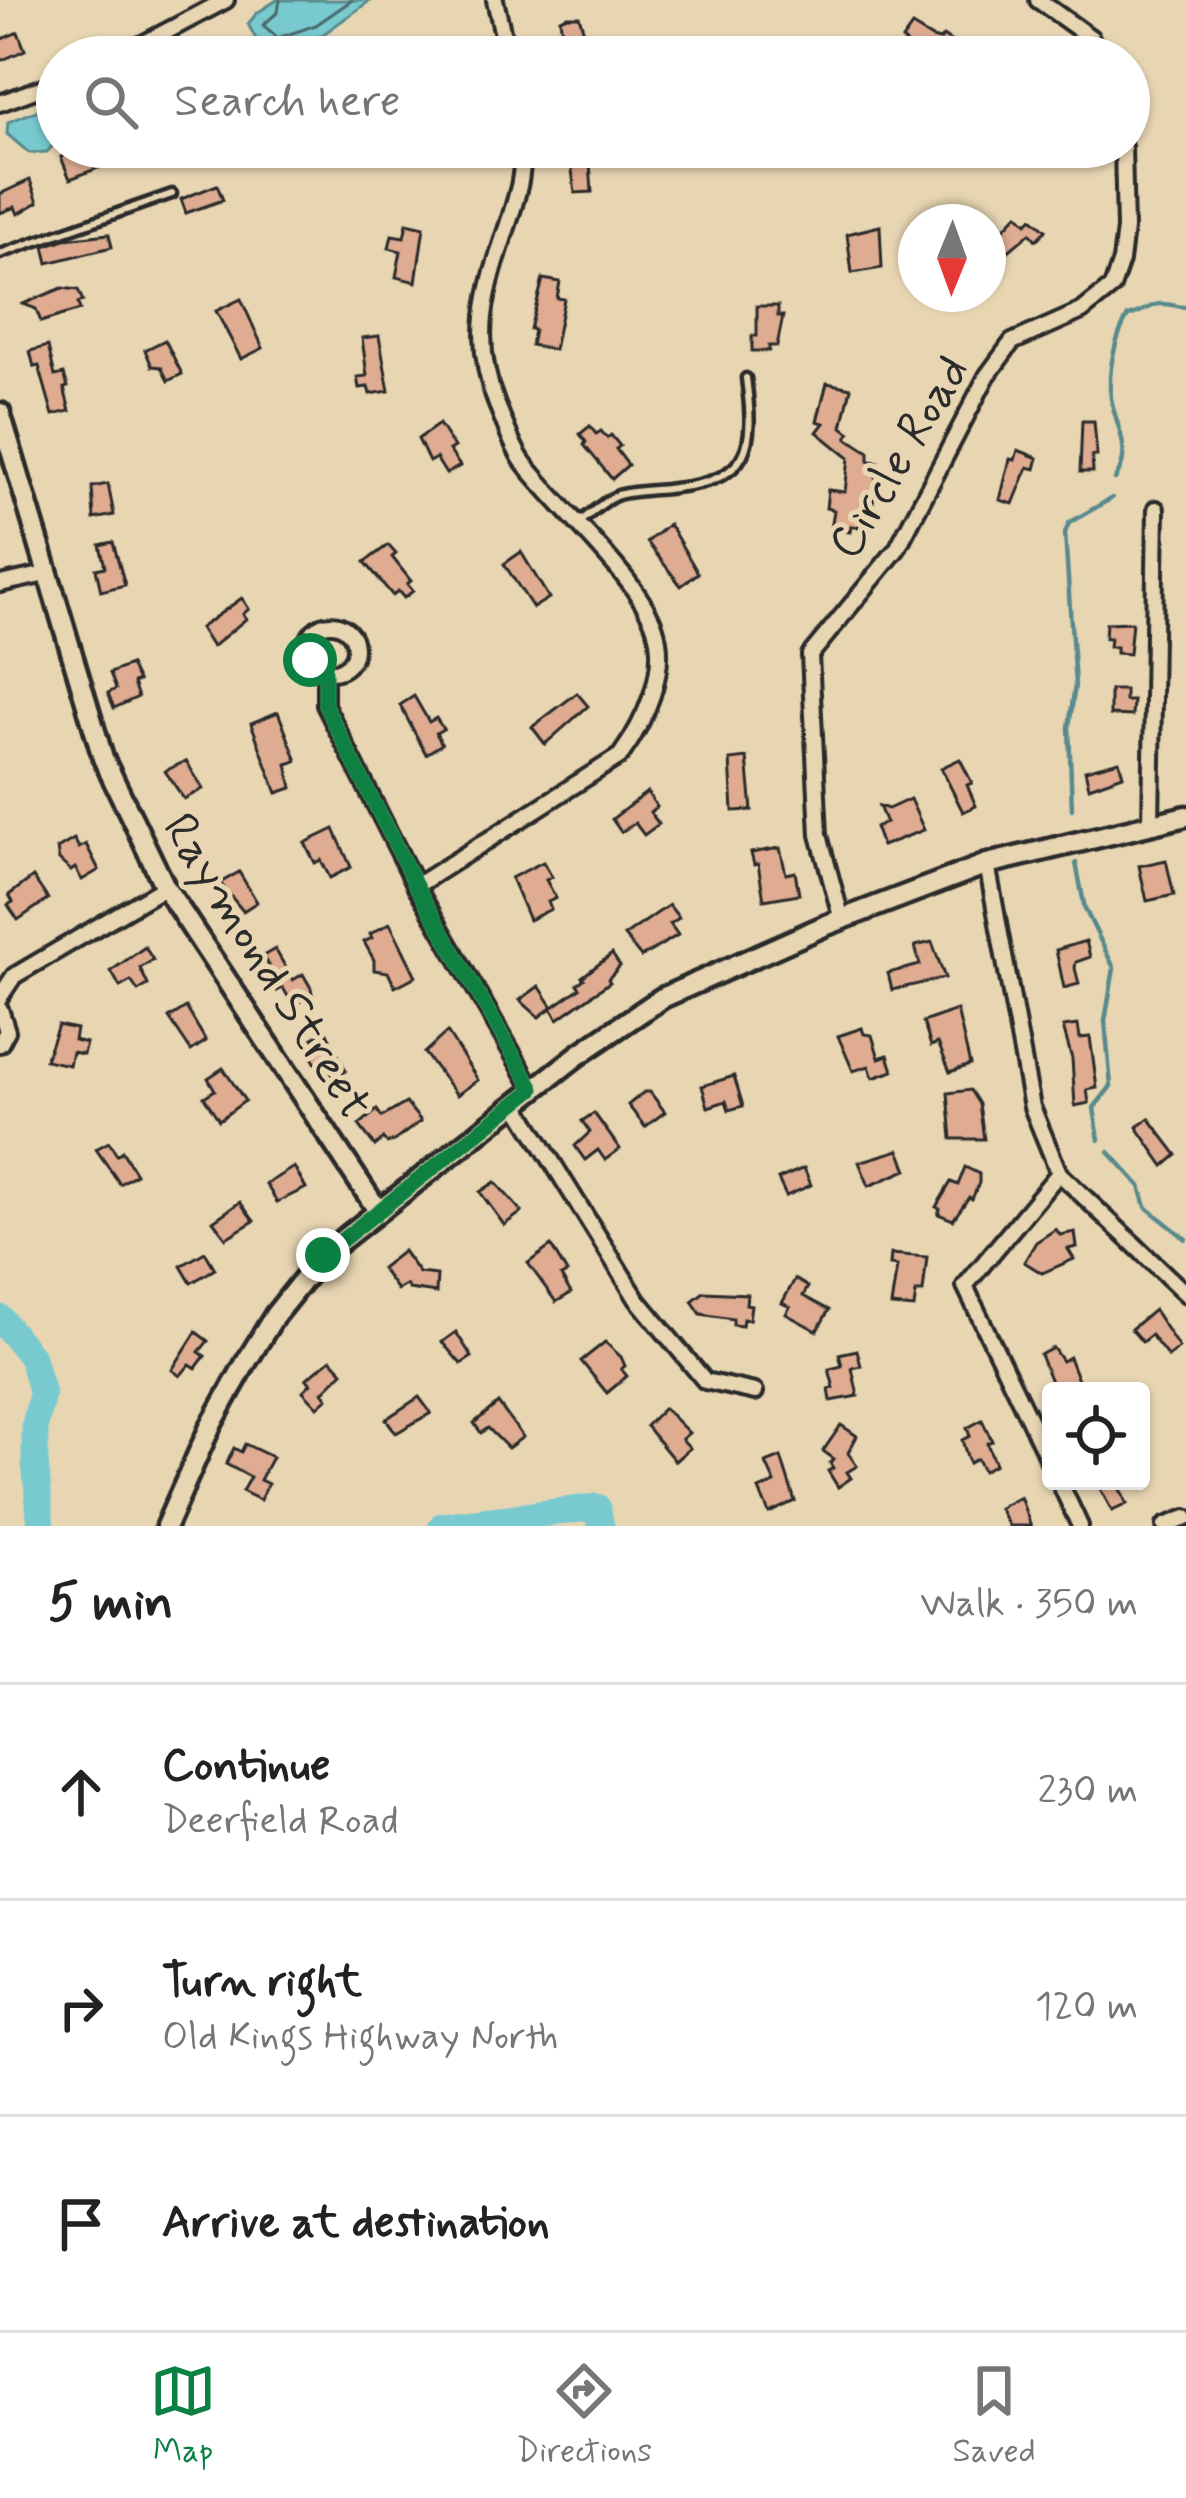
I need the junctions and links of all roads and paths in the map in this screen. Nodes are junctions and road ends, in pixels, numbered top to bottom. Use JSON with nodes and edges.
{"nodes":[{"id":1,"x":226,"y":0,"type":"edge"},
{"id":2,"x":496,"y":0,"type":"edge"},
{"id":3,"x":1038,"y":0,"type":"edge"},
{"id":4,"x":158,"y":36,"type":"edge"},
{"id":5,"x":504,"y":36,"type":"edge"},
{"id":6,"x":1088,"y":36,"type":"edge"},
{"id":7,"x":36,"y":90,"type":"edge"},
{"id":8,"x":0,"y":103,"type":"edge"},
{"id":9,"x":523,"y":168,"type":"edge"},
{"id":10,"x":1124,"y":168,"type":"edge"},
{"id":11,"x":172,"y":194,"type":"dead end"},
{"id":12,"x":0,"y":254,"type":"edge"},
{"id":13,"x":746,"y":378,"type":"dead end"},
{"id":14,"x":0,"y":413,"type":"edge"},
{"id":15,"x":1156,"y":509,"type":"dead end"},
{"id":16,"x":577,"y":524,"type":"junction"},
{"id":17,"x":46,"y":574,"type":"junction"},
{"id":18,"x":0,"y":584,"type":"edge"},
{"id":19,"x":325,"y":671,"type":"dead end"},
{"id":20,"x":1186,"y":816,"type":"edge"},
{"id":21,"x":1151,"y":824,"type":"junction"},
{"id":22,"x":987,"y":864,"type":"junction"},
{"id":23,"x":165,"y":886,"type":"junction"},
{"id":24,"x":416,"y":886,"type":"junction"},
{"id":25,"x":842,"y":920,"type":"junction"},
{"id":26,"x":0,"y":997,"type":"edge"},
{"id":27,"x":0,"y":1009,"type":"edge"},
{"id":28,"x":0,"y":1044,"type":"edge"},
{"id":29,"x":533,"y":1089,"type":"junction"},
{"id":30,"x":515,"y":1102,"type":"junction"},
{"id":31,"x":1058,"y":1173,"type":"junction"},
{"id":32,"x":377,"y":1209,"type":"junction"},
{"id":33,"x":1186,"y":1294,"type":"edge"},
{"id":34,"x":755,"y":1392,"type":"dead end"},
{"id":35,"x":1042,"y":1446,"type":"edge"},
{"id":36,"x":1063,"y":1490,"type":"edge"},
{"id":37,"x":1186,"y":1518,"type":"edge"},
{"id":38,"x":166,"y":1526,"type":"edge"},
{"id":39,"x":1081,"y":1526,"type":"edge"},
{"id":40,"x":1165,"y":1526,"type":"edge"}],
"edges":[{"from":1,"to":4,"type":"street"},
{"from":2,"to":5,"type":"street"},
{"from":3,"to":6,"type":"street"},
{"from":7,"to":8,"type":"street"},
{"from":9,"to":16,"type":"street"},
{"from":10,"to":25,"type":"street","name":"Circle Road"},
{"from":11,"to":12,"type":"lane"},
{"from":13,"to":16,"type":"lane"},
{"from":14,"to":17,"type":"main road","name":"Raymond Street"},
{"from":15,"to":21,"type":"street"},
{"from":16,"to":24,"type":"street"},
{"from":17,"to":18,"type":"street"},
{"from":17,"to":23,"type":"main road","name":"Raymond Street"},
{"from":19,"to":24,"type":"street"},
{"from":20,"to":21,"type":"main road"},
{"from":21,"to":22,"type":"main road"},
{"from":22,"to":25,"type":"main road"},
{"from":22,"to":31,"type":"street"},
{"from":23,"to":26,"type":"street"},
{"from":23,"to":32,"type":"main road","name":"Raymond Street"},
{"from":24,"to":29,"type":"street"},
{"from":25,"to":29,"type":"main road"},
{"from":27,"to":28,"type":"street"},
{"from":29,"to":30,"type":"main road"},
{"from":30,"to":32,"type":"main road"},
{"from":30,"to":34,"type":"street"},
{"from":31,"to":33,"type":"street"},
{"from":31,"to":35,"type":"street"},
{"from":32,"to":38,"type":"main road"},
{"from":36,"to":39,"type":"street"},
{"from":37,"to":40,"type":"street"}]}
